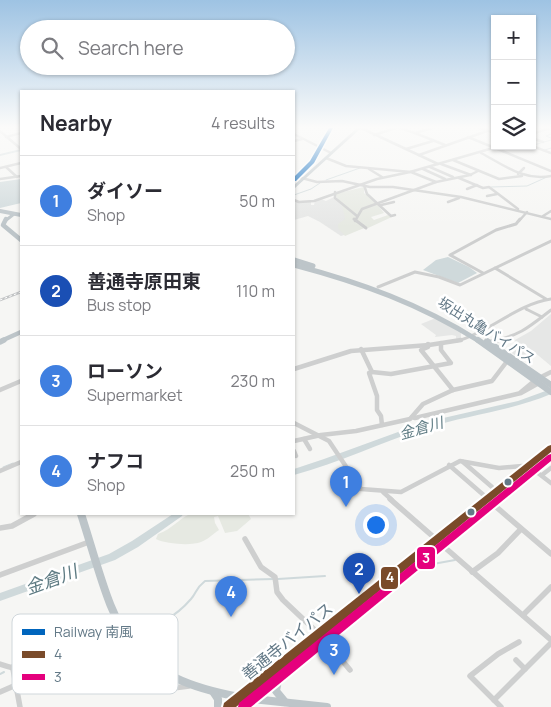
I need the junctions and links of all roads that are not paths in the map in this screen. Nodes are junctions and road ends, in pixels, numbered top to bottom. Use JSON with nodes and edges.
{"nodes":[{"id":1,"x":323,"y":161,"type":"edge"},
{"id":2,"x":333,"y":161,"type":"edge"},
{"id":3,"x":434,"y":161,"type":"edge"},
{"id":4,"x":450,"y":161,"type":"edge"},
{"id":5,"x":455,"y":161,"type":"edge"},
{"id":6,"x":495,"y":161,"type":"edge"},
{"id":7,"x":528,"y":161,"type":"edge"},
{"id":8,"x":0,"y":162,"type":"edge"},
{"id":9,"x":20,"y":163,"type":"edge"},
{"id":10,"x":16,"y":164,"type":"junction"},
{"id":11,"x":440,"y":164,"type":"junction"},
{"id":12,"x":3,"y":167,"type":"edge"},
{"id":13,"x":20,"y":167,"type":"edge"},
{"id":14,"x":430,"y":167,"type":"junction"},
{"id":15,"x":368,"y":168,"type":"junction"},
{"id":16,"x":524,"y":168,"type":"dead end"},
{"id":17,"x":423,"y":169,"type":"junction"},
{"id":18,"x":551,"y":170,"type":"edge"},
{"id":19,"x":478,"y":171,"type":"junction"},
{"id":20,"x":410,"y":172,"type":"junction"},
{"id":21,"x":0,"y":174,"type":"edge"},
{"id":22,"x":471,"y":174,"type":"junction"},
{"id":23,"x":518,"y":174,"type":"junction"},
{"id":24,"x":295,"y":176,"type":"edge"},
{"id":25,"x":522,"y":176,"type":"junction"},
{"id":26,"x":551,"y":176,"type":"edge"},
{"id":27,"x":20,"y":177,"type":"edge"},
{"id":28,"x":4,"y":178,"type":"junction"},
{"id":29,"x":303,"y":178,"type":"junction"},
{"id":30,"x":383,"y":178,"type":"junction"},
{"id":31,"x":454,"y":178,"type":"junction"},
{"id":32,"x":459,"y":178,"type":"junction"},
{"id":33,"x":445,"y":179,"type":"junction"},
{"id":34,"x":0,"y":180,"type":"edge"},
{"id":35,"x":436,"y":182,"type":"junction"},
{"id":36,"x":364,"y":185,"type":"junction"},
{"id":37,"x":295,"y":186,"type":"edge"},
{"id":38,"x":477,"y":186,"type":"junction"},
{"id":39,"x":470,"y":189,"type":"dead end"},
{"id":40,"x":413,"y":190,"type":"junction"},
{"id":41,"x":447,"y":190,"type":"dead end"},
{"id":42,"x":335,"y":192,"type":"junction"},
{"id":43,"x":497,"y":194,"type":"junction"},
{"id":44,"x":444,"y":196,"type":"junction"},
{"id":45,"x":487,"y":196,"type":"dead end"},
{"id":46,"x":461,"y":197,"type":"junction"},
{"id":47,"x":295,"y":200,"type":"edge"},
{"id":48,"x":450,"y":201,"type":"joint"},
{"id":49,"x":394,"y":202,"type":"dead end"},
{"id":50,"x":456,"y":202,"type":"dead end"},
{"id":51,"x":380,"y":204,"type":"junction"},
{"id":52,"x":519,"y":210,"type":"junction"},
{"id":53,"x":551,"y":211,"type":"edge"},
{"id":54,"x":0,"y":212,"type":"edge"},
{"id":55,"x":527,"y":212,"type":"junction"},
{"id":56,"x":13,"y":215,"type":"junction"},
{"id":57,"x":20,"y":215,"type":"edge"},
{"id":58,"x":395,"y":215,"type":"dead end"},
{"id":59,"x":357,"y":216,"type":"junction"},
{"id":60,"x":543,"y":216,"type":"junction"},
{"id":61,"x":551,"y":219,"type":"edge"},
{"id":62,"x":2,"y":225,"type":"edge"},
{"id":63,"x":366,"y":228,"type":"dead end"},
{"id":64,"x":20,"y":239,"type":"edge"},
{"id":65,"x":551,"y":241,"type":"edge"},
{"id":66,"x":295,"y":264,"type":"edge"},
{"id":67,"x":295,"y":264,"type":"edge"},
{"id":68,"x":495,"y":268,"type":"junction"},
{"id":69,"x":483,"y":273,"type":"junction"},
{"id":70,"x":378,"y":287,"type":"junction"},
{"id":71,"x":548,"y":299,"type":"edge"},
{"id":72,"x":526,"y":309,"type":"junction"},
{"id":73,"x":551,"y":310,"type":"edge"},
{"id":74,"x":542,"y":317,"type":"junction"},
{"id":75,"x":20,"y":332,"type":"edge"},
{"id":76,"x":475,"y":335,"type":"junction"},
{"id":77,"x":0,"y":342,"type":"edge"},
{"id":78,"x":490,"y":342,"type":"junction"},
{"id":79,"x":441,"y":343,"type":"junction"},
{"id":80,"x":428,"y":344,"type":"junction"},
{"id":81,"x":362,"y":350,"type":"junction"},
{"id":82,"x":508,"y":360,"type":"junction"},
{"id":83,"x":433,"y":367,"type":"junction"},
{"id":84,"x":295,"y":368,"type":"edge"},
{"id":85,"x":372,"y":372,"type":"junction"},
{"id":86,"x":551,"y":372,"type":"edge"},
{"id":87,"x":551,"y":377,"type":"edge"},
{"id":88,"x":540,"y":380,"type":"junction"},
{"id":89,"x":20,"y":381,"type":"edge"},
{"id":90,"x":551,"y":385,"type":"edge"},
{"id":91,"x":0,"y":390,"type":"edge"},
{"id":92,"x":453,"y":390,"type":"junction"},
{"id":93,"x":551,"y":392,"type":"edge"},
{"id":94,"x":412,"y":417,"type":"junction"},
{"id":95,"x":382,"y":424,"type":"junction"},
{"id":96,"x":296,"y":425,"type":"edge"},
{"id":97,"x":321,"y":435,"type":"junction"},
{"id":98,"x":304,"y":439,"type":"junction"},
{"id":99,"x":295,"y":442,"type":"edge"},
{"id":100,"x":551,"y":448,"type":"edge"},
{"id":101,"x":310,"y":450,"type":"dead end"},
{"id":102,"x":551,"y":457,"type":"edge"},
{"id":103,"x":20,"y":462,"type":"edge"},
{"id":104,"x":463,"y":462,"type":"junction"},
{"id":105,"x":449,"y":465,"type":"junction"},
{"id":106,"x":551,"y":468,"type":"edge"},
{"id":107,"x":531,"y":469,"type":"junction"},
{"id":108,"x":0,"y":471,"type":"edge"},
{"id":109,"x":542,"y":476,"type":"junction"},
{"id":110,"x":551,"y":483,"type":"edge"},
{"id":111,"x":492,"y":486,"type":"dead end"},
{"id":112,"x":383,"y":492,"type":"junction"},
{"id":113,"x":490,"y":501,"type":"junction"},
{"id":114,"x":32,"y":515,"type":"edge"},
{"id":115,"x":81,"y":515,"type":"edge"},
{"id":116,"x":0,"y":528,"type":"edge"},
{"id":117,"x":521,"y":529,"type":"junction"},
{"id":118,"x":245,"y":538,"type":"dead end"},
{"id":119,"x":90,"y":542,"type":"junction"},
{"id":120,"x":440,"y":542,"type":"junction"},
{"id":121,"x":551,"y":554,"type":"edge"},
{"id":122,"x":472,"y":572,"type":"junction"},
{"id":123,"x":0,"y":575,"type":"edge"},
{"id":124,"x":551,"y":587,"type":"edge"},
{"id":125,"x":114,"y":614,"type":"edge"},
{"id":126,"x":523,"y":615,"type":"junction"},
{"id":127,"x":551,"y":630,"type":"edge"},
{"id":128,"x":322,"y":637,"type":"junction"},
{"id":129,"x":549,"y":640,"type":"edge"},
{"id":130,"x":519,"y":642,"type":"dead end"},
{"id":131,"x":516,"y":660,"type":"dead end"},
{"id":132,"x":0,"y":664,"type":"edge"},
{"id":133,"x":12,"y":669,"type":"edge"},
{"id":134,"x":525,"y":669,"type":"junction"},
{"id":135,"x":350,"y":670,"type":"dead end"},
{"id":136,"x":279,"y":677,"type":"junction"},
{"id":137,"x":178,"y":680,"type":"edge"},
{"id":138,"x":189,"y":686,"type":"junction"},
{"id":139,"x":12,"y":687,"type":"edge"},
{"id":140,"x":178,"y":688,"type":"edge"},
{"id":141,"x":0,"y":692,"type":"edge"},
{"id":142,"x":214,"y":693,"type":"junction"},
{"id":143,"x":18,"y":694,"type":"edge"},
{"id":144,"x":252,"y":699,"type":"junction"},
{"id":145,"x":494,"y":700,"type":"junction"},
{"id":146,"x":242,"y":702,"type":"edge"},
{"id":147,"x":285,"y":702,"type":"junction"},
{"id":148,"x":20,"y":707,"type":"edge"},
{"id":149,"x":218,"y":707,"type":"edge"},
{"id":150,"x":228,"y":707,"type":"edge"},
{"id":151,"x":327,"y":707,"type":"edge"},
{"id":152,"x":501,"y":707,"type":"edge"}],
"edges":[{"from":1,"to":29,"type":"main road"},
{"from":2,"to":15,"type":"street"},
{"from":3,"to":11,"type":"street"},
{"from":4,"to":11,"type":"street"},
{"from":5,"to":19,"type":"street"},
{"from":6,"to":23,"type":"street"},
{"from":7,"to":18,"type":"street"},
{"from":8,"to":12,"type":"street"},
{"from":9,"to":10,"type":"street"},
{"from":10,"to":12,"type":"street"},
{"from":10,"to":13,"type":"street"},
{"from":11,"to":14,"type":"street"},
{"from":11,"to":22,"type":"street"},
{"from":12,"to":27,"type":"street"},
{"from":14,"to":17,"type":"street"},
{"from":14,"to":31,"type":"street"},
{"from":15,"to":20,"type":"street"},
{"from":15,"to":30,"type":"street"},
{"from":16,"to":23,"type":"street"},
{"from":17,"to":20,"type":"street"},
{"from":17,"to":33,"type":"street"},
{"from":19,"to":22,"type":"street"},
{"from":19,"to":25,"type":"street"},
{"from":20,"to":30,"type":"street"},
{"from":20,"to":35,"type":"street"},
{"from":21,"to":28,"type":"street"},
{"from":22,"to":32,"type":"street"},
{"from":23,"to":25,"type":"street"},
{"from":24,"to":29,"type":"street"},
{"from":25,"to":26,"type":"street"},
{"from":27,"to":28,"type":"street"},
{"from":27,"to":34,"type":"street"},
{"from":28,"to":34,"type":"street"},
{"from":29,"to":36,"type":"street"},
{"from":29,"to":37,"type":"main road"},
{"from":30,"to":36,"type":"street"},
{"from":31,"to":32,"type":"street"},
{"from":31,"to":33,"type":"street"},
{"from":32,"to":38,"type":"street"},
{"from":33,"to":35,"type":"street"},
{"from":35,"to":40,"type":"street"},
{"from":36,"to":40,"type":"street"},
{"from":36,"to":42,"type":"street"},
{"from":36,"to":51,"type":"street"},
{"from":38,"to":39,"type":"street"},
{"from":38,"to":43,"type":"street"},
{"from":40,"to":44,"type":"street"},
{"from":40,"to":51,"type":"street"},
{"from":41,"to":44,"type":"street"},
{"from":42,"to":47,"type":"street"},
{"from":42,"to":59,"type":"street"},
{"from":43,"to":45,"type":"street"},
{"from":43,"to":52,"type":"street"},
{"from":44,"to":46,"type":"street"},
{"from":46,"to":48,"type":"street"},
{"from":46,"to":52,"type":"street"},
{"from":48,"to":50,"type":"street"},
{"from":49,"to":51,"type":"street"},
{"from":51,"to":58,"type":"street"},
{"from":51,"to":59,"type":"street"},
{"from":52,"to":55,"type":"street"},
{"from":53,"to":60,"type":"street"},
{"from":54,"to":56,"type":"highway"},
{"from":55,"to":60,"type":"street"},
{"from":55,"to":69,"type":"street"},
{"from":56,"to":57,"type":"highway"},
{"from":56,"to":62,"type":"main road"},
{"from":59,"to":63,"type":"street"},
{"from":60,"to":61,"type":"street"},
{"from":62,"to":64,"type":"main road"},
{"from":65,"to":68,"type":"street"},
{"from":66,"to":76,"type":"highway","name":"坂出丸亀バイパス"},
{"from":67,"to":70,"type":"highway","name":"坂出丸亀バイパス"},
{"from":68,"to":69,"type":"street"},
{"from":68,"to":71,"type":"street"},
{"from":69,"to":70,"type":"street"},
{"from":70,"to":76,"type":"highway","name":"坂出丸亀バイパス"},
{"from":71,"to":72,"type":"street"},
{"from":72,"to":74,"type":"street"},
{"from":72,"to":76,"type":"street"},
{"from":73,"to":74,"type":"street"},
{"from":74,"to":78,"type":"street"},
{"from":75,"to":77,"type":"main road"},
{"from":76,"to":78,"type":"highway","name":"坂出丸亀バイパス"},
{"from":76,"to":79,"type":"street"},
{"from":76,"to":82,"type":"highway","name":"坂出丸亀バイパス"},
{"from":78,"to":88,"type":"highway","name":"坂出丸亀バイパス"},
{"from":79,"to":80,"type":"street"},
{"from":79,"to":83,"type":"street"},
{"from":80,"to":81,"type":"street"},
{"from":80,"to":83,"type":"street"},
{"from":81,"to":84,"type":"street"},
{"from":81,"to":85,"type":"street"},
{"from":82,"to":88,"type":"highway","name":"坂出丸亀バイパス"},
{"from":82,"to":92,"type":"street"},
{"from":83,"to":85,"type":"street"},
{"from":83,"to":92,"type":"street"},
{"from":85,"to":95,"type":"street"},
{"from":86,"to":88,"type":"street"},
{"from":87,"to":88,"type":"street"},
{"from":88,"to":90,"type":"highway","name":"坂出丸亀バイパス"},
{"from":88,"to":93,"type":"highway","name":"坂出丸亀バイパス"},
{"from":88,"to":94,"type":"street"},
{"from":89,"to":91,"type":"street"},
{"from":92,"to":94,"type":"street"},
{"from":94,"to":95,"type":"street"},
{"from":95,"to":97,"type":"street"},
{"from":96,"to":97,"type":"street"},
{"from":97,"to":98,"type":"street"},
{"from":97,"to":112,"type":"street"},
{"from":98,"to":99,"type":"street"},
{"from":98,"to":101,"type":"street"},
{"from":100,"to":107,"type":"highway","name":"善通寺バイパス"},
{"from":102,"to":107,"type":"highway","name":"善通寺バイパス"},
{"from":103,"to":108,"type":"street"},
{"from":104,"to":105,"type":"street"},
{"from":104,"to":107,"type":"street"},
{"from":104,"to":111,"type":"street"},
{"from":105,"to":112,"type":"street"},
{"from":105,"to":113,"type":"street"},
{"from":106,"to":109,"type":"street"},
{"from":107,"to":109,"type":"street"},
{"from":107,"to":113,"type":"highway","name":"善通寺バイパス"},
{"from":109,"to":110,"type":"street"},
{"from":112,"to":120,"type":"street"},
{"from":113,"to":117,"type":"street"},
{"from":113,"to":120,"type":"highway","name":"善通寺バイパス"},
{"from":114,"to":116,"type":"street"},
{"from":115,"to":119,"type":"main road"},
{"from":117,"to":121,"type":"street"},
{"from":117,"to":122,"type":"street"},
{"from":118,"to":128,"type":"street"},
{"from":119,"to":123,"type":"street"},
{"from":119,"to":125,"type":"main road"},
{"from":120,"to":122,"type":"street"},
{"from":120,"to":128,"type":"highway","name":"善通寺バイパス"},
{"from":122,"to":126,"type":"street"},
{"from":124,"to":126,"type":"street"},
{"from":126,"to":129,"type":"street"},
{"from":127,"to":129,"type":"street"},
{"from":128,"to":135,"type":"street"},
{"from":128,"to":136,"type":"highway","name":"善通寺バイパス"},
{"from":128,"to":146,"type":"highway","name":"善通寺バイパス"},
{"from":129,"to":134,"type":"street"},
{"from":130,"to":145,"type":"street"},
{"from":131,"to":134,"type":"street"},
{"from":132,"to":133,"type":"street"},
{"from":134,"to":145,"type":"street"},
{"from":136,"to":144,"type":"highway","name":"善通寺バイパス"},
{"from":136,"to":147,"type":"main road"},
{"from":137,"to":138,"type":"main road"},
{"from":138,"to":140,"type":"street"},
{"from":138,"to":142,"type":"main road"},
{"from":139,"to":141,"type":"street"},
{"from":142,"to":146,"type":"main road"},
{"from":142,"to":149,"type":"main road"},
{"from":143,"to":148,"type":"street"},
{"from":144,"to":146,"type":"highway","name":"善通寺バイパス"},
{"from":144,"to":147,"type":"main road"},
{"from":145,"to":152,"type":"street"},
{"from":146,"to":150,"type":"highway","name":"善通寺バイパス"},
{"from":147,"to":151,"type":"main road"}]}
